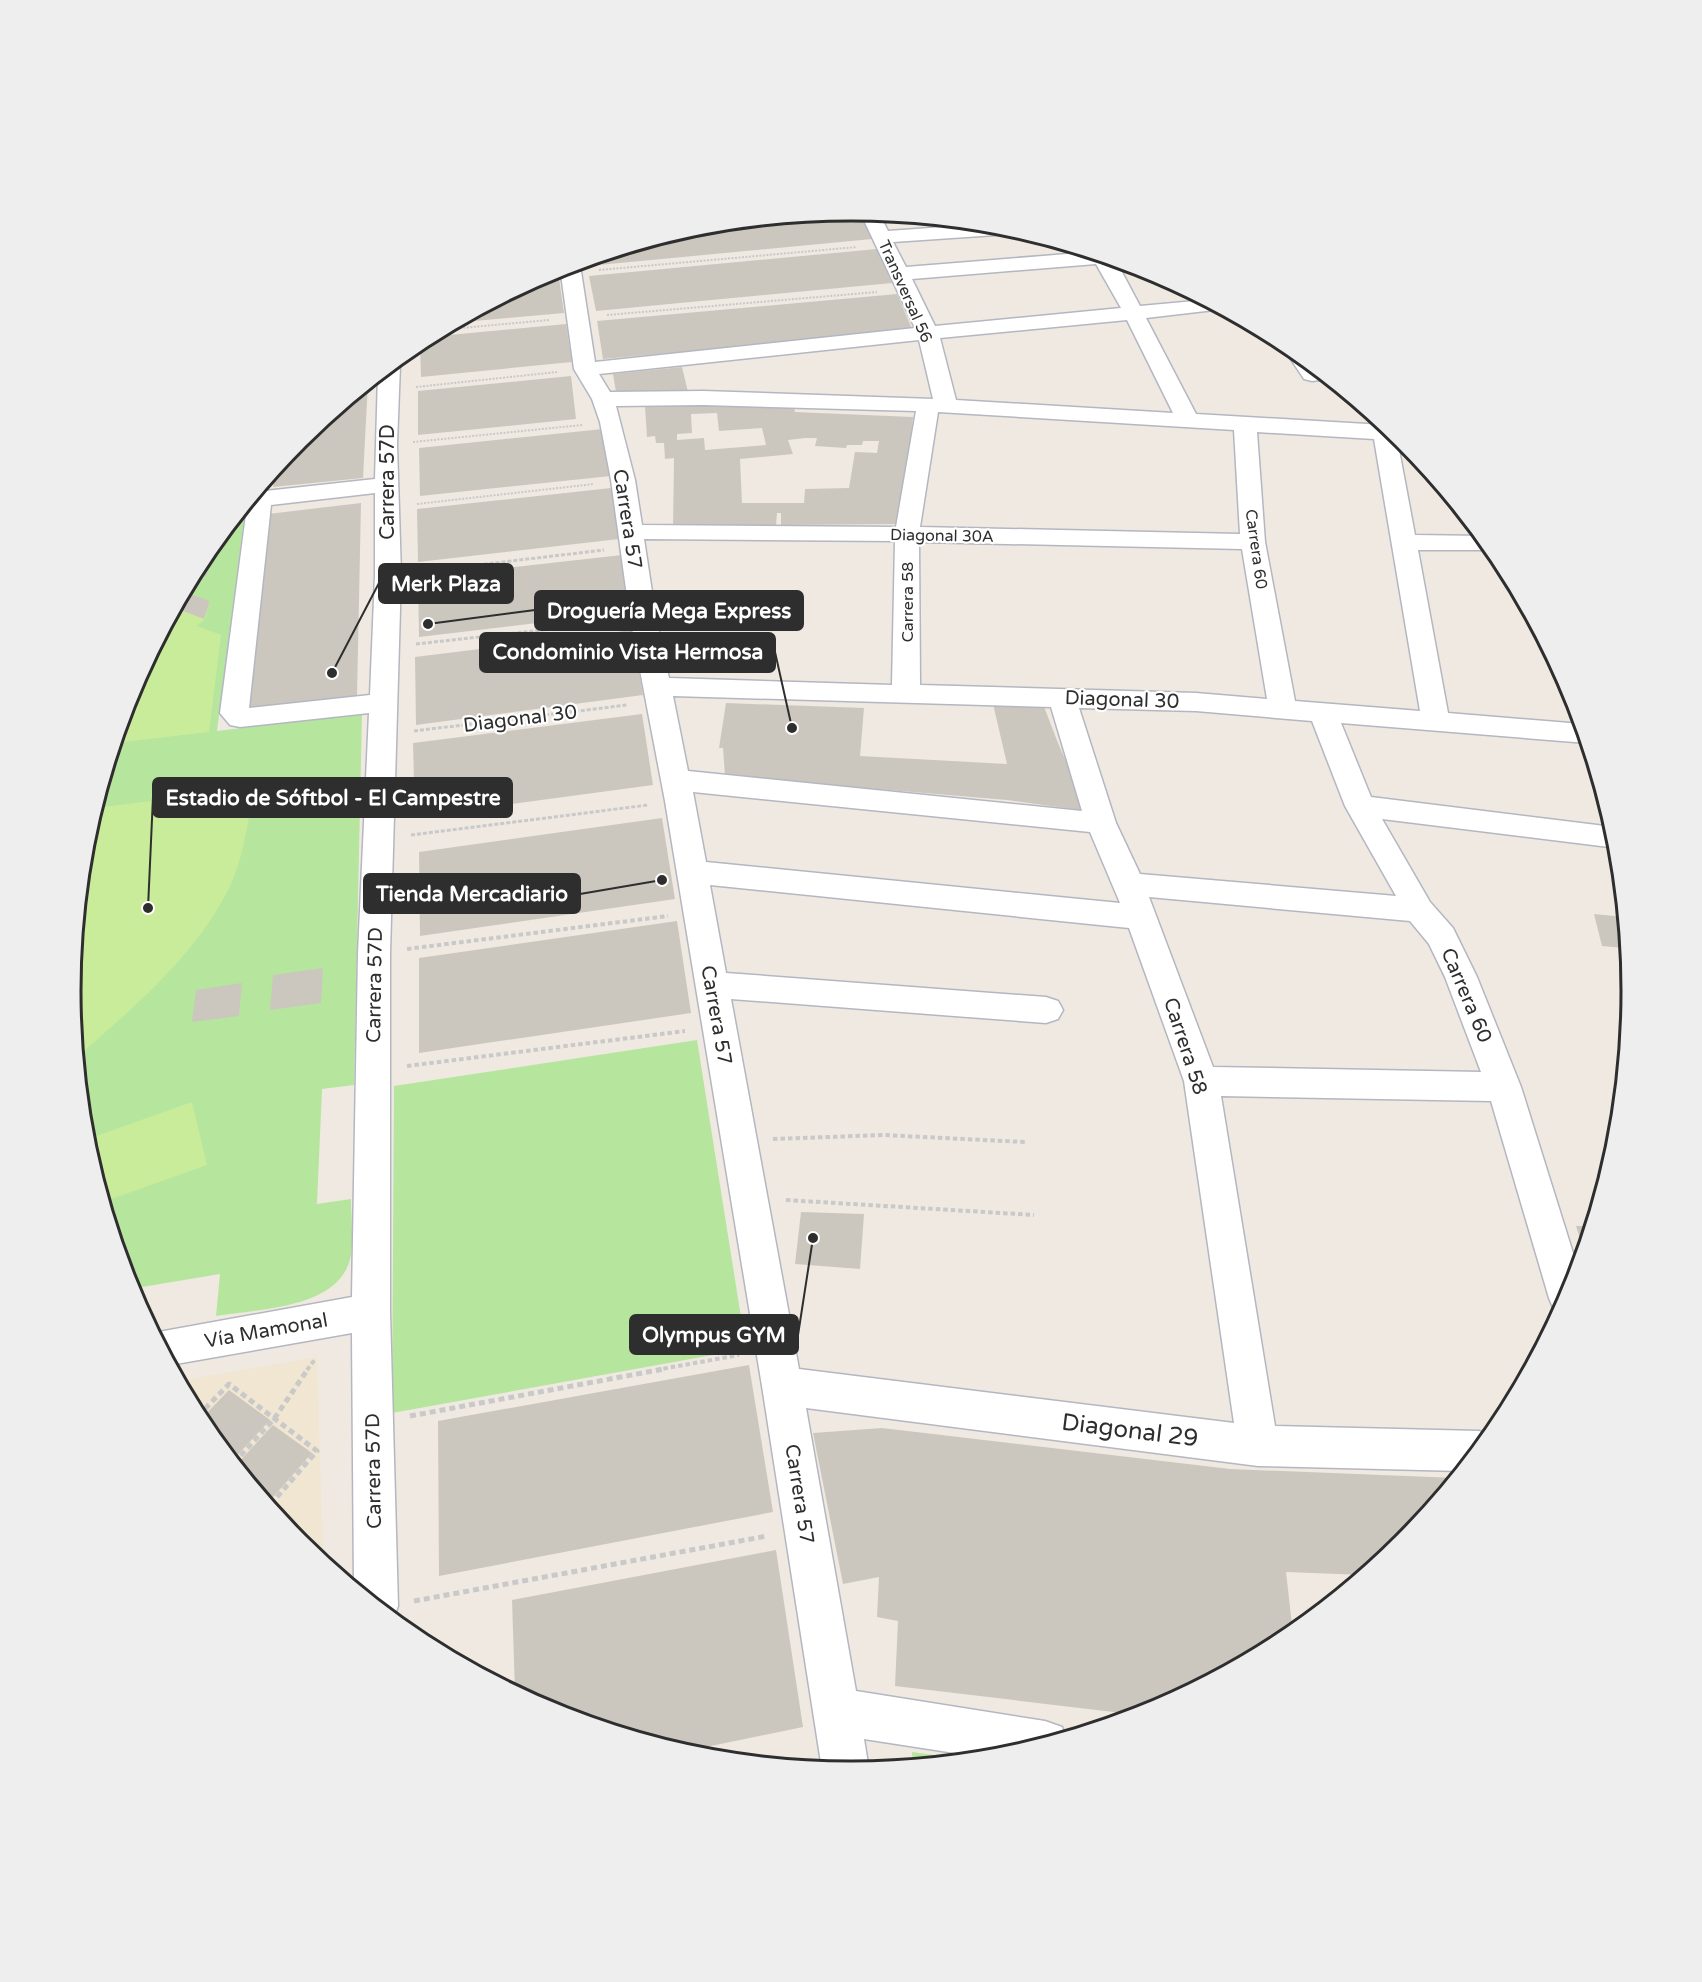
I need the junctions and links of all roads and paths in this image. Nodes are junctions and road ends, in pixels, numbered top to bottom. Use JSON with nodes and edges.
{"nodes":[{"id":1,"x":874,"y":222,"type":"edge"},
{"id":2,"x":975,"y":232,"type":"edge"},
{"id":3,"x":883,"y":241,"type":"junction"},
{"id":4,"x":1086,"y":258,"type":"edge"},
{"id":5,"x":1108,"y":265,"type":"edge"},
{"id":6,"x":589,"y":267,"type":"edge"},
{"id":7,"x":571,"y":274,"type":"edge"},
{"id":8,"x":901,"y":281,"type":"junction"},
{"id":9,"x":1205,"y":307,"type":"edge"},
{"id":10,"x":1133,"y":312,"type":"junction"},
{"id":11,"x":578,"y":318,"type":"junction"},
{"id":12,"x":459,"y":328,"type":"edge"},
{"id":13,"x":928,"y":333,"type":"junction"},
{"id":14,"x":585,"y":369,"type":"junction"},
{"id":15,"x":389,"y":377,"type":"edge"},
{"id":16,"x":937,"y":406,"type":"junction"},
{"id":17,"x":607,"y":411,"type":"junction"},
{"id":18,"x":1188,"y":421,"type":"junction"},
{"id":19,"x":1245,"y":423,"type":"junction"},
{"id":20,"x":1380,"y":432,"type":"edge"},
{"id":21,"x":386,"y":444,"type":"junction"},
{"id":22,"x":1391,"y":444,"type":"edge"},
{"id":23,"x":623,"y":480,"type":"junction"},
{"id":24,"x":263,"y":494,"type":"edge"},
{"id":25,"x":386,"y":496,"type":"junction"},
{"id":26,"x":257,"y":501,"type":"edge"},
{"id":27,"x":907,"y":534,"type":"junction"},
{"id":28,"x":631,"y":539,"type":"junction"},
{"id":29,"x":1254,"y":542,"type":"junction"},
{"id":30,"x":1405,"y":542,"type":"junction"},
{"id":31,"x":1477,"y":543,"type":"edge"},
{"id":32,"x":388,"y":575,"type":"junction"},
{"id":33,"x":643,"y":618,"type":"junction"},
{"id":34,"x":385,"y":648,"type":"junction"},
{"id":35,"x":906,"y":693,"type":"junction"},
{"id":36,"x":658,"y":694,"type":"junction"},
{"id":37,"x":1062,"y":697,"type":"junction"},
{"id":38,"x":382,"y":703,"type":"junction"},
{"id":39,"x":1283,"y":709,"type":"junction"},
{"id":40,"x":1323,"y":712,"type":"junction"},
{"id":41,"x":1436,"y":722,"type":"junction"},
{"id":42,"x":1576,"y":733,"type":"edge"},
{"id":43,"x":381,"y":736,"type":"junction"},
{"id":44,"x":678,"y":791,"type":"junction"},
{"id":45,"x":1360,"y":806,"type":"junction"},
{"id":46,"x":1101,"y":823,"type":"junction"},
{"id":47,"x":1605,"y":837,"type":"edge"},
{"id":48,"x":378,"y":839,"type":"junction"},
{"id":49,"x":691,"y":872,"type":"junction"},
{"id":50,"x":1129,"y":884,"type":"junction"},
{"id":51,"x":1419,"y":910,"type":"junction"},
{"id":52,"x":698,"y":912,"type":"junction"},
{"id":53,"x":1140,"y":917,"type":"junction"},
{"id":54,"x":374,"y":953,"type":"junction"},
{"id":55,"x":711,"y":985,"type":"junction"},
{"id":56,"x":1046,"y":1010,"type":"dead end"},
{"id":57,"x":719,"y":1027,"type":"junction"},
{"id":58,"x":373,"y":1071,"type":"junction"},
{"id":59,"x":1201,"y":1081,"type":"junction"},
{"id":60,"x":1504,"y":1087,"type":"junction"},
{"id":61,"x":1025,"y":1142,"type":"dead end"},
{"id":62,"x":740,"y":1145,"type":"junction"},
{"id":63,"x":748,"y":1197,"type":"junction"},
{"id":64,"x":1034,"y":1215,"type":"dead end"},
{"id":65,"x":1563,"y":1283,"type":"edge"},
{"id":66,"x":371,"y":1312,"type":"junction"},
{"id":67,"x":168,"y":1347,"type":"edge"},
{"id":68,"x":316,"y":1357,"type":"dead end"},
{"id":69,"x":778,"y":1367,"type":"junction"},
{"id":70,"x":205,"y":1409,"type":"edge"},
{"id":71,"x":274,"y":1419,"type":"junction"},
{"id":72,"x":371,"y":1423,"type":"junction"},
{"id":73,"x":1258,"y":1446,"type":"junction"},
{"id":74,"x":1469,"y":1450,"type":"edge"},
{"id":75,"x":239,"y":1458,"type":"edge"},
{"id":76,"x":274,"y":1501,"type":"edge"},
{"id":77,"x":806,"y":1529,"type":"junction"},
{"id":78,"x":394,"y":1604,"type":"edge"},
{"id":79,"x":836,"y":1711,"type":"junction"},
{"id":80,"x":1024,"y":1741,"type":"edge"},
{"id":81,"x":844,"y":1761,"type":"edge"}],
"edges":[{"from":1,"to":3,"type":"street","name":"Transversal 56"},
{"from":2,"to":3,"type":"street"},
{"from":3,"to":6,"type":"path"},
{"from":3,"to":8,"type":"street","name":"Transversal 56"},
{"from":4,"to":8,"type":"street"},
{"from":5,"to":10,"type":"street"},
{"from":7,"to":11,"type":"street","name":"Carrera 57"},
{"from":8,"to":11,"type":"path"},
{"from":8,"to":13,"type":"street","name":"Transversal 56"},
{"from":9,"to":10,"type":"street"},
{"from":10,"to":13,"type":"street"},
{"from":10,"to":18,"type":"street"},
{"from":11,"to":12,"type":"path"},
{"from":11,"to":14,"type":"street","name":"Carrera 57"},
{"from":13,"to":14,"type":"street"},
{"from":13,"to":16,"type":"street","name":"Transversal 56"},
{"from":14,"to":15,"type":"path"},
{"from":14,"to":17,"type":"street","name":"Carrera 57"},
{"from":15,"to":21,"type":"street","name":"Carrera 57D"},
{"from":16,"to":17,"type":"street"},
{"from":16,"to":18,"type":"street"},
{"from":16,"to":27,"type":"street","name":"Carrera 58"},
{"from":17,"to":21,"type":"path"},
{"from":17,"to":23,"type":"street","name":"Carrera 57"},
{"from":18,"to":19,"type":"street"},
{"from":19,"to":20,"type":"street"},
{"from":19,"to":29,"type":"street","name":"Carrera 60"},
{"from":21,"to":25,"type":"street","name":"Carrera 57D"},
{"from":22,"to":30,"type":"street"},
{"from":23,"to":25,"type":"path"},
{"from":23,"to":28,"type":"street","name":"Carrera 57"},
{"from":24,"to":25,"type":"street"},
{"from":25,"to":32,"type":"street","name":"Carrera 57D"},
{"from":26,"to":38,"type":"street"},
{"from":27,"to":28,"type":"street","name":"Diagonal 30A"},
{"from":27,"to":29,"type":"street","name":"Diagonal 30A"},
{"from":27,"to":35,"type":"street","name":"Carrera 58"},
{"from":28,"to":32,"type":"path"},
{"from":28,"to":33,"type":"street","name":"Carrera 57"},
{"from":29,"to":39,"type":"street","name":"Carrera 60"},
{"from":30,"to":31,"type":"street"},
{"from":30,"to":41,"type":"street"},
{"from":32,"to":34,"type":"street","name":"Carrera 57D"},
{"from":33,"to":34,"type":"path"},
{"from":33,"to":36,"type":"street","name":"Carrera 57"},
{"from":34,"to":38,"type":"street","name":"Carrera 57D"},
{"from":35,"to":36,"type":"street","name":"Diagonal 30"},
{"from":35,"to":37,"type":"street","name":"Diagonal 30"},
{"from":36,"to":43,"type":"path","name":"Diagonal 30"},
{"from":36,"to":44,"type":"street","name":"Carrera 57"},
{"from":37,"to":39,"type":"street","name":"Diagonal 30"},
{"from":37,"to":46,"type":"street","name":"Carrera 58"},
{"from":38,"to":43,"type":"street","name":"Carrera 57D"},
{"from":39,"to":40,"type":"street","name":"Diagonal 30"},
{"from":40,"to":41,"type":"street","name":"Diagonal 30"},
{"from":40,"to":45,"type":"street","name":"Carrera 60"},
{"from":41,"to":42,"type":"street","name":"Diagonal 30"},
{"from":43,"to":48,"type":"street","name":"Carrera 57D"},
{"from":44,"to":46,"type":"street"},
{"from":44,"to":48,"type":"path"},
{"from":44,"to":49,"type":"street","name":"Carrera 57"},
{"from":45,"to":47,"type":"street"},
{"from":45,"to":51,"type":"street","name":"Carrera 60"},
{"from":46,"to":50,"type":"street","name":"Carrera 58"},
{"from":48,"to":54,"type":"street","name":"Carrera 57D"},
{"from":49,"to":52,"type":"street","name":"Carrera 57"},
{"from":49,"to":53,"type":"street"},
{"from":50,"to":51,"type":"street"},
{"from":50,"to":53,"type":"street","name":"Carrera 58"},
{"from":51,"to":60,"type":"street","name":"Carrera 60"},
{"from":52,"to":54,"type":"path"},
{"from":52,"to":55,"type":"street","name":"Carrera 57"},
{"from":53,"to":59,"type":"street","name":"Carrera 58"},
{"from":54,"to":58,"type":"street","name":"Carrera 57D"},
{"from":55,"to":56,"type":"street"},
{"from":55,"to":57,"type":"street","name":"Carrera 57"},
{"from":57,"to":58,"type":"path"},
{"from":57,"to":62,"type":"street","name":"Carrera 57"},
{"from":58,"to":66,"type":"street","name":"Carrera 57D"},
{"from":59,"to":60,"type":"street"},
{"from":59,"to":73,"type":"street","name":"Carrera 58"},
{"from":60,"to":65,"type":"street","name":"Carrera 60"},
{"from":61,"to":62,"type":"path"},
{"from":62,"to":63,"type":"street","name":"Carrera 57"},
{"from":63,"to":64,"type":"path"},
{"from":63,"to":69,"type":"street","name":"Carrera 57"},
{"from":66,"to":67,"type":"street","name":"Vía Mamonal"},
{"from":66,"to":72,"type":"street","name":"Carrera 57D"},
{"from":68,"to":71,"type":"path"},
{"from":69,"to":72,"type":"path"},
{"from":69,"to":73,"type":"street","name":"Diagonal 29"},
{"from":69,"to":77,"type":"street","name":"Carrera 57"},
{"from":70,"to":71,"type":"path"},
{"from":71,"to":75,"type":"path"},
{"from":71,"to":76,"type":"path"},
{"from":72,"to":78,"type":"street","name":"Carrera 57D"},
{"from":73,"to":74,"type":"street","name":"Diagonal 29"},
{"from":77,"to":78,"type":"path"},
{"from":77,"to":79,"type":"street","name":"Carrera 57"},
{"from":79,"to":80,"type":"street"},
{"from":79,"to":81,"type":"street","name":"Carrera 57"}]}
